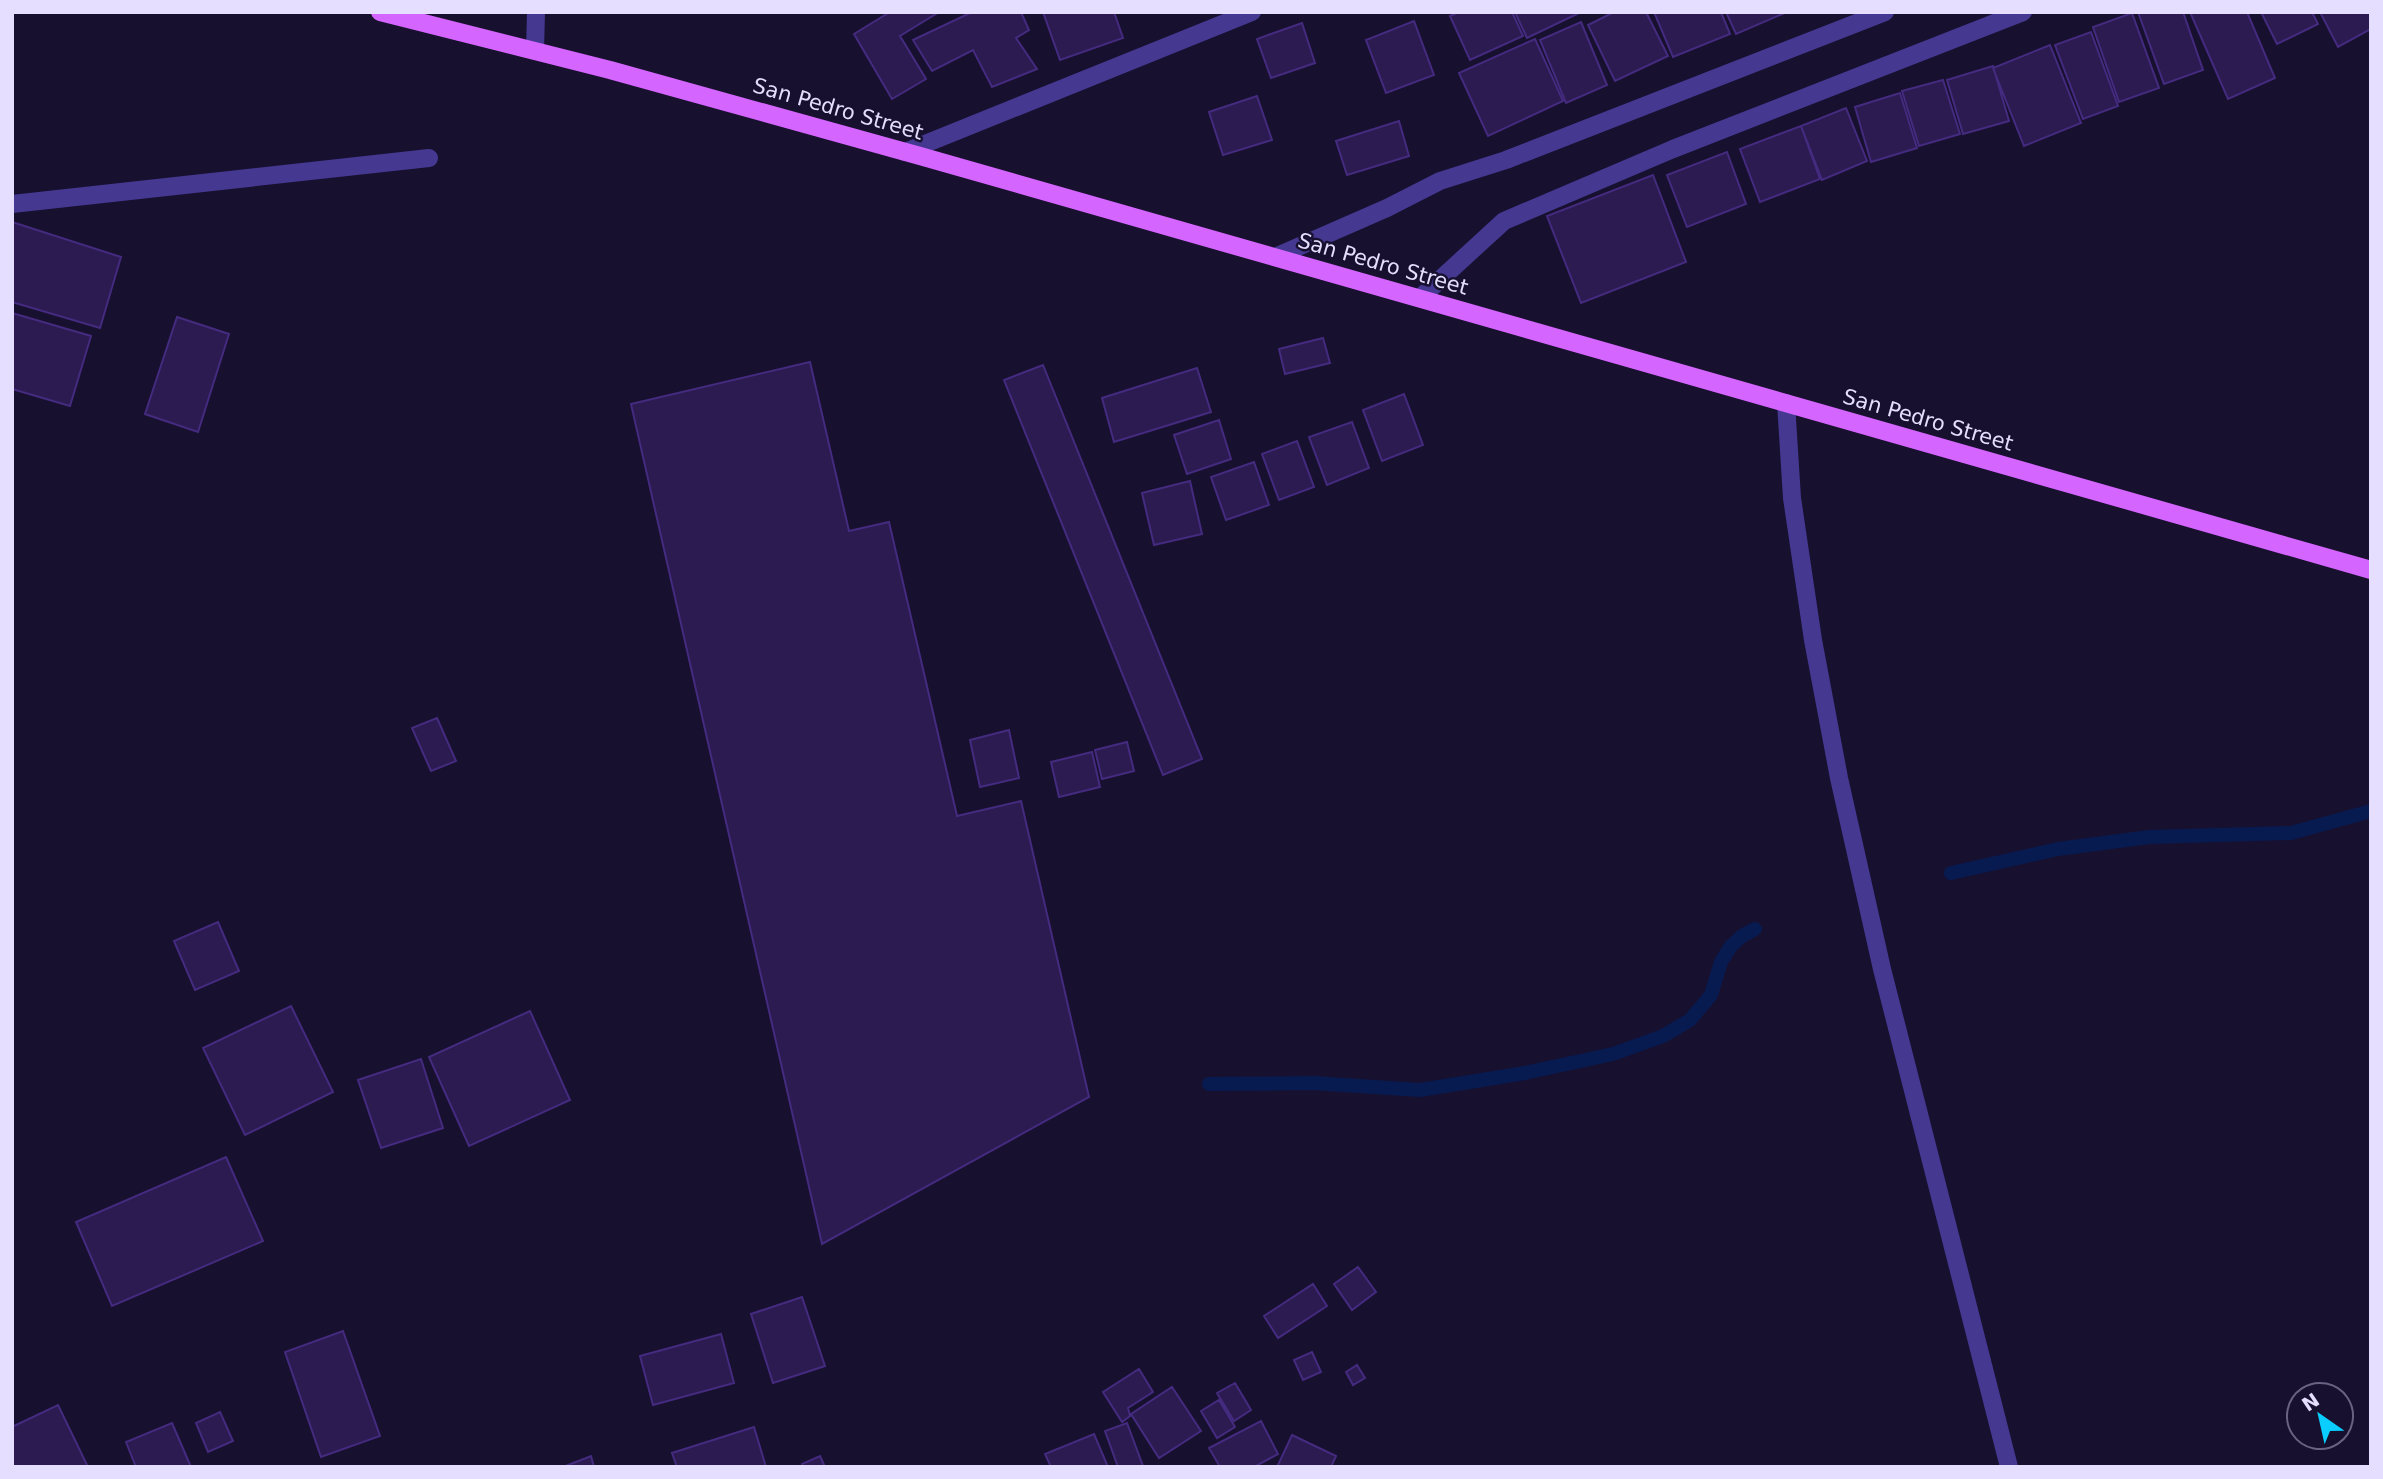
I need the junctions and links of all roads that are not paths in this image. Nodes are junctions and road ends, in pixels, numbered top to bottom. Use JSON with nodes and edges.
{"nodes":[{"id":1,"x":380,"y":12,"type":"edge"},
{"id":2,"x":536,"y":12,"type":"edge"},
{"id":3,"x":1252,"y":12,"type":"edge"},
{"id":4,"x":1885,"y":12,"type":"edge"},
{"id":5,"x":2023,"y":12,"type":"edge"},
{"id":6,"x":535,"y":51,"type":"junction"},
{"id":7,"x":905,"y":152,"type":"junction"},
{"id":8,"x":429,"y":158,"type":"dead end"},
{"id":9,"x":12,"y":204,"type":"edge"},
{"id":10,"x":1275,"y":257,"type":"junction"},
{"id":11,"x":1420,"y":298,"type":"junction"},
{"id":12,"x":1786,"y":403,"type":"junction"},
{"id":13,"x":2371,"y":570,"type":"edge"},
{"id":14,"x":2009,"y":1467,"type":"edge"}],
"edges":[{"from":1,"to":6,"type":"main road","name":"San Pedro Street"},
{"from":2,"to":6,"type":"street"},
{"from":3,"to":7,"type":"street"},
{"from":4,"to":10,"type":"street"},
{"from":5,"to":11,"type":"street"},
{"from":6,"to":7,"type":"main road","name":"San Pedro Street"},
{"from":7,"to":10,"type":"main road","name":"San Pedro Street"},
{"from":8,"to":9,"type":"street"},
{"from":10,"to":11,"type":"main road","name":"San Pedro Street"},
{"from":11,"to":12,"type":"main road","name":"San Pedro Street"},
{"from":12,"to":13,"type":"main road","name":"San Pedro Street"},
{"from":12,"to":14,"type":"street"}]}
